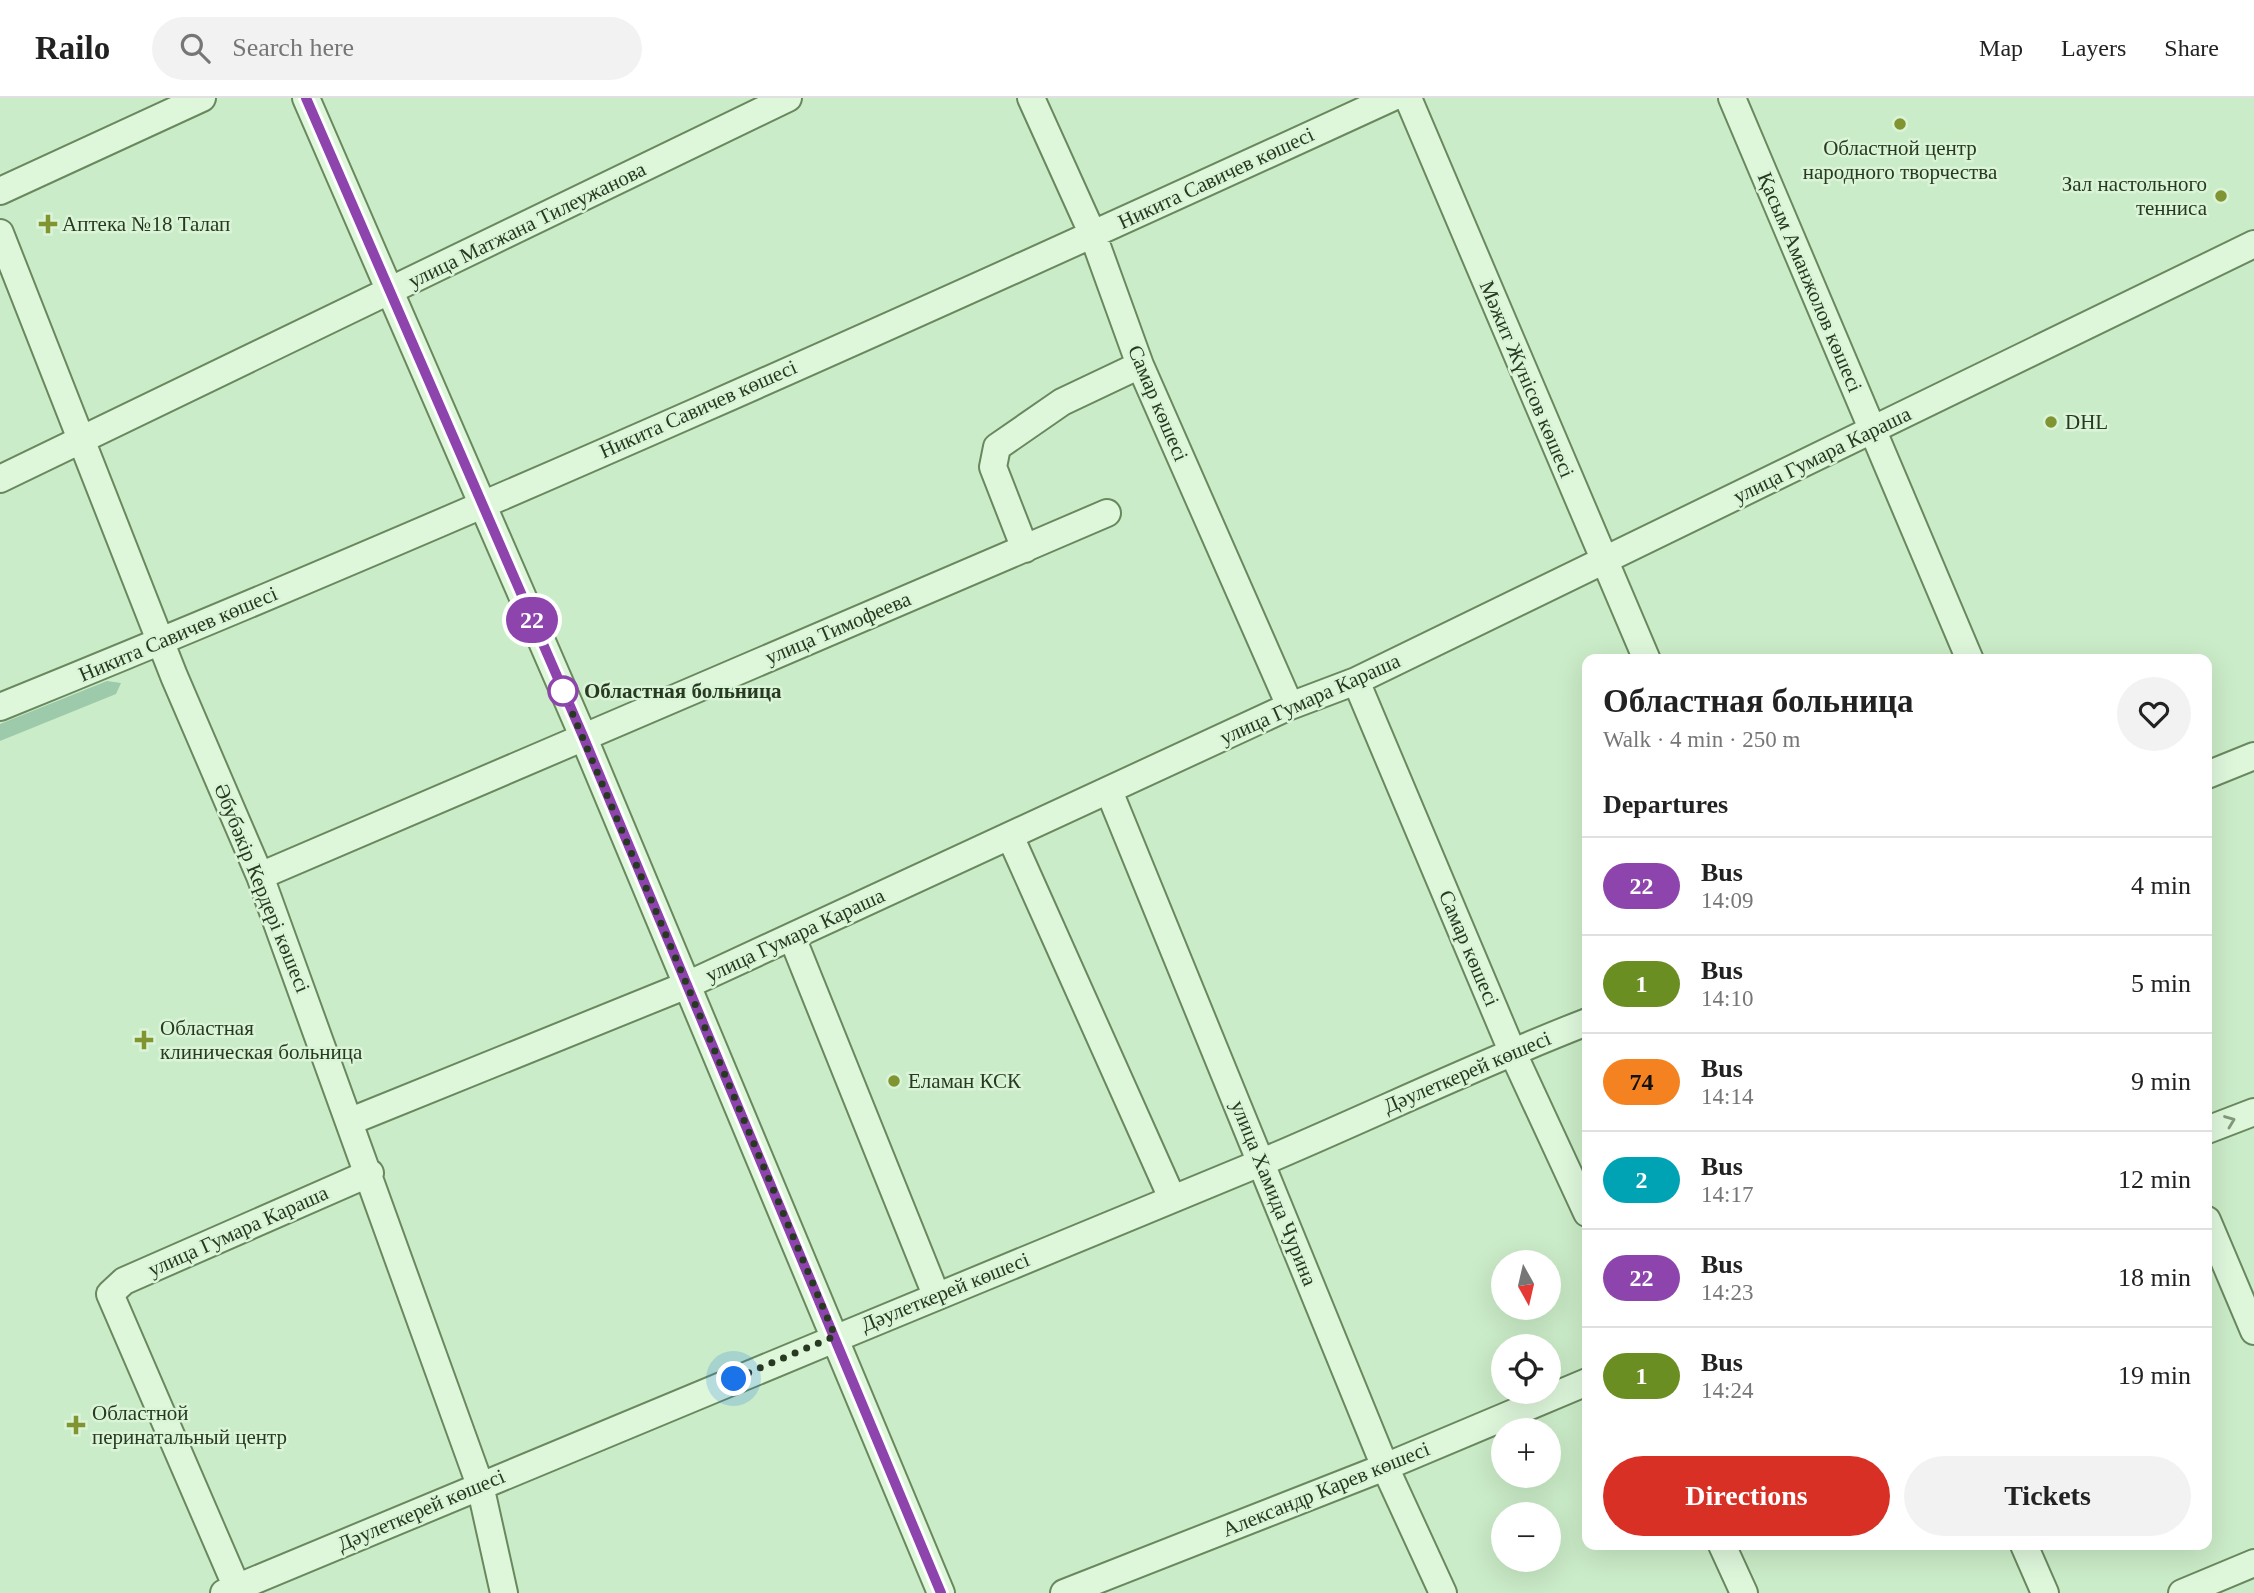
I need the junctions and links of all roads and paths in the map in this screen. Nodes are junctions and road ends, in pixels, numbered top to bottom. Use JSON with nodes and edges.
{"nodes":[{"id":1,"x":202,"y":98,"type":"edge"},
{"id":2,"x":306,"y":98,"type":"edge"},
{"id":3,"x":788,"y":98,"type":"edge"},
{"id":4,"x":1031,"y":98,"type":"edge"},
{"id":5,"x":1391,"y":98,"type":"edge"},
{"id":6,"x":1408,"y":98,"type":"edge"},
{"id":7,"x":1732,"y":98,"type":"edge"},
{"id":8,"x":0,"y":191,"type":"edge"},
{"id":9,"x":0,"y":233,"type":"edge"},
{"id":10,"x":1093,"y":235,"type":"junction"},
{"id":11,"x":2254,"y":244,"type":"edge"},
{"id":12,"x":391,"y":291,"type":"junction"},
{"id":13,"x":1140,"y":365,"type":"junction"},
{"id":14,"x":1872,"y":430,"type":"junction"},
{"id":15,"x":84,"y":441,"type":"junction"},
{"id":16,"x":0,"y":479,"type":"edge"},
{"id":17,"x":482,"y":504,"type":"junction"},
{"id":18,"x":1108,"y":513,"type":"dead end"},
{"id":19,"x":1025,"y":549,"type":"junction"},
{"id":20,"x":1604,"y":560,"type":"junction"},
{"id":21,"x":161,"y":642,"type":"junction"},
{"id":22,"x":1644,"y":654,"type":"edge"},
{"id":23,"x":1967,"y":654,"type":"edge"},
{"id":24,"x":1356,"y":681,"type":"junction"},
{"id":25,"x":1290,"y":706,"type":"junction"},
{"id":26,"x":0,"y":707,"type":"edge"},
{"id":27,"x":583,"y":736,"type":"junction"},
{"id":28,"x":2254,"y":756,"type":"edge"},
{"id":29,"x":2212,"y":773,"type":"edge"},
{"id":30,"x":1109,"y":791,"type":"junction"},
{"id":31,"x":1010,"y":836,"type":"junction"},
{"id":32,"x":260,"y":876,"type":"junction"},
{"id":33,"x":792,"y":936,"type":"junction"},
{"id":34,"x":687,"y":985,"type":"junction"},
{"id":35,"x":1582,"y":1024,"type":"edge"},
{"id":36,"x":1512,"y":1051,"type":"junction"},
{"id":37,"x":2254,"y":1112,"type":"edge"},
{"id":38,"x":351,"y":1121,"type":"junction"},
{"id":39,"x":2212,"y":1128,"type":"edge"},
{"id":40,"x":1262,"y":1162,"type":"junction"},
{"id":41,"x":370,"y":1173,"type":"junction"},
{"id":42,"x":1172,"y":1198,"type":"junction"},
{"id":43,"x":1582,"y":1202,"type":"edge"},
{"id":44,"x":2212,"y":1232,"type":"edge"},
{"id":45,"x":936,"y":1295,"type":"junction"},
{"id":46,"x":2254,"y":1331,"type":"edge"},
{"id":47,"x":835,"y":1336,"type":"junction"},
{"id":48,"x":1582,"y":1384,"type":"edge"},
{"id":49,"x":1385,"y":1467,"type":"junction"},
{"id":50,"x":480,"y":1485,"type":"junction"},
{"id":51,"x":1724,"y":1550,"type":"edge"},
{"id":52,"x":2026,"y":1550,"type":"edge"},
{"id":53,"x":2254,"y":1563,"type":"edge"},
{"id":54,"x":230,"y":1590,"type":"edge"},
{"id":55,"x":504,"y":1593,"type":"edge"},
{"id":56,"x":942,"y":1593,"type":"edge"},
{"id":57,"x":1064,"y":1593,"type":"edge"},
{"id":58,"x":1443,"y":1593,"type":"edge"},
{"id":59,"x":1744,"y":1593,"type":"edge"},
{"id":60,"x":2045,"y":1593,"type":"edge"},
{"id":61,"x":2182,"y":1593,"type":"edge"}],
"edges":[{"from":1,"to":8,"type":"street"},
{"from":2,"to":12,"type":"street"},
{"from":3,"to":12,"type":"street","name":"улица Матжана Тилеужанова"},
{"from":4,"to":10,"type":"street","name":"Самар көшесі"},
{"from":5,"to":10,"type":"street","name":"Никита Савичев көшесі"},
{"from":6,"to":20,"type":"street","name":"Мәжит Жүнісов көшесі"},
{"from":7,"to":14,"type":"street","name":"Қасым Аманжолов көшесі"},
{"from":9,"to":15,"type":"street","name":"Әбубәкір Кердері көшесі"},
{"from":10,"to":13,"type":"street","name":"Самар көшесі"},
{"from":10,"to":17,"type":"street","name":"Никита Савичев көшесі"},
{"from":11,"to":14,"type":"street","name":"улица Гумара Караша"},
{"from":12,"to":15,"type":"street","name":"улица Матжана Тилеужанова"},
{"from":12,"to":17,"type":"street"},
{"from":13,"to":19,"type":"street"},
{"from":13,"to":25,"type":"street","name":"Самар көшесі"},
{"from":14,"to":20,"type":"street","name":"улица Гумара Караша"},
{"from":14,"to":23,"type":"street","name":"Қасым Аманжолов көшесі"},
{"from":15,"to":16,"type":"street","name":"улица Матжана Тилеужанова"},
{"from":15,"to":21,"type":"street","name":"Әбубәкір Кердері көшесі"},
{"from":17,"to":21,"type":"street","name":"Никита Савичев көшесі"},
{"from":17,"to":27,"type":"street"},
{"from":18,"to":19,"type":"street","name":"улица Тимофеева"},
{"from":19,"to":27,"type":"street","name":"улица Тимофеева"},
{"from":20,"to":22,"type":"street","name":"Мәжит Жүнісов көшесі"},
{"from":20,"to":24,"type":"street","name":"улица Гумара Караша"},
{"from":21,"to":26,"type":"street","name":"Никита Савичев көшесі"},
{"from":21,"to":32,"type":"street","name":"Әбубәкір Кердері көшесі"},
{"from":24,"to":25,"type":"street","name":"улица Гумара Караша"},
{"from":24,"to":36,"type":"street","name":"Самар көшесі"},
{"from":25,"to":30,"type":"street","name":"улица Гумара Караша"},
{"from":27,"to":32,"type":"street","name":"улица Тимофеева"},
{"from":27,"to":34,"type":"street"},
{"from":28,"to":29,"type":"street"},
{"from":30,"to":31,"type":"street","name":"улица Гумара Караша"},
{"from":30,"to":40,"type":"street","name":"улица Хамида Чурина"},
{"from":31,"to":33,"type":"street","name":"улица Гумара Караша"},
{"from":31,"to":42,"type":"street"},
{"from":32,"to":38,"type":"street","name":"Әбубәкір Кердері көшесі"},
{"from":33,"to":34,"type":"street","name":"улица Гумара Караша"},
{"from":33,"to":45,"type":"street"},
{"from":34,"to":38,"type":"street","name":"улица Гумара Караша"},
{"from":34,"to":47,"type":"street"},
{"from":35,"to":36,"type":"street","name":"Дәулеткерей көшесі"},
{"from":36,"to":40,"type":"street","name":"Дәулеткерей көшесі"},
{"from":36,"to":43,"type":"street","name":"Самар көшесі"},
{"from":39,"to":37,"type":"street","one_way":true},
{"from":38,"to":41,"type":"street","name":"Әбубәкір Кердері көшесі"},
{"from":40,"to":42,"type":"street","name":"Дәулеткерей көшесі"},
{"from":40,"to":49,"type":"street","name":"улица Хамида Чурина"},
{"from":41,"to":50,"type":"street","name":"Әбубәкір Кердері көшесі"},
{"from":41,"to":54,"type":"street","name":"улица Гумара Караша"},
{"from":42,"to":45,"type":"street","name":"Дәулеткерей көшесі"},
{"from":44,"to":46,"type":"street"},
{"from":45,"to":47,"type":"street","name":"Дәулеткерей көшесі"},
{"from":47,"to":50,"type":"street","name":"Дәулеткерей көшесі"},
{"from":47,"to":56,"type":"street"},
{"from":48,"to":49,"type":"street","name":"Александр Карев көшесі"},
{"from":49,"to":57,"type":"street","name":"Александр Карев көшесі"},
{"from":49,"to":58,"type":"street","name":"улица Хамида Чурина"},
{"from":50,"to":54,"type":"street","name":"Дәулеткерей көшесі"},
{"from":50,"to":55,"type":"street","name":"Әбубәкір Кердері көшесі"},
{"from":51,"to":59,"type":"street"},
{"from":52,"to":60,"type":"street"},
{"from":53,"to":61,"type":"street"}]}
